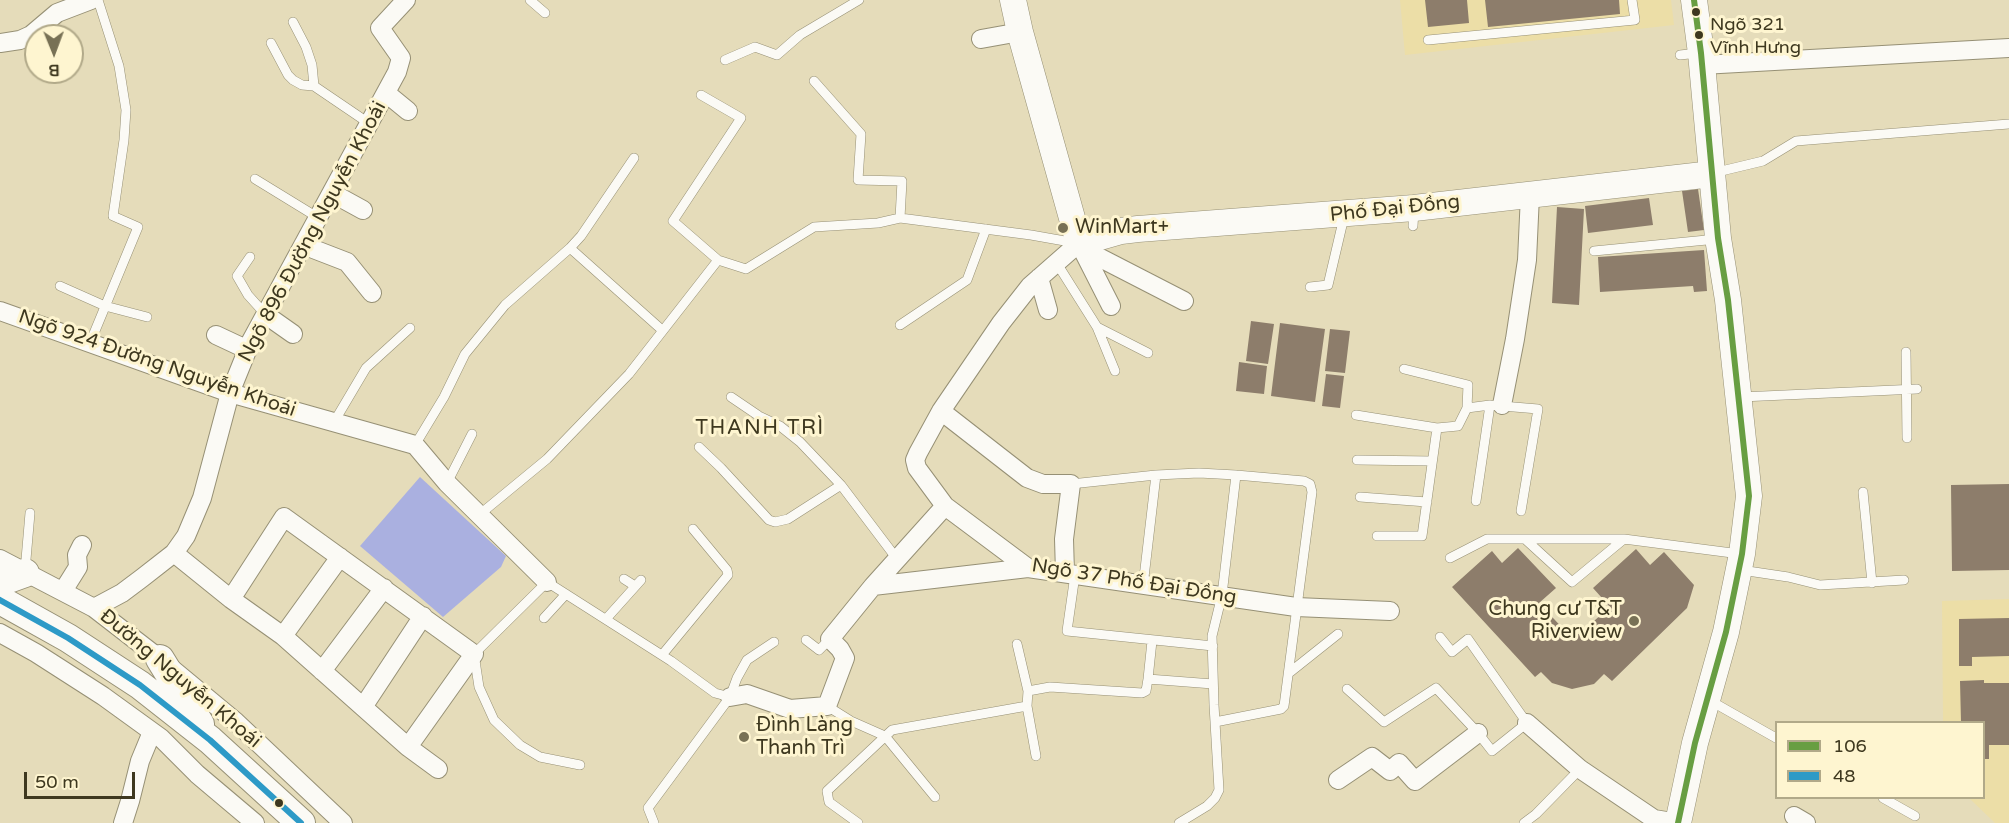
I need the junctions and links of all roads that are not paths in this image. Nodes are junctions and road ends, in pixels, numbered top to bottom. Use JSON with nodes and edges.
{"nodes":[{"id":1,"x":91,"y":0,"type":"edge"},
{"id":2,"x":98,"y":0,"type":"edge"},
{"id":3,"x":530,"y":0,"type":"edge"},
{"id":4,"x":859,"y":0,"type":"edge"},
{"id":5,"x":1013,"y":0,"type":"edge"},
{"id":6,"x":1632,"y":0,"type":"edge"},
{"id":7,"x":1694,"y":0,"type":"edge"},
{"id":8,"x":401,"y":2,"type":"edge"},
{"id":9,"x":545,"y":13,"type":"dead end"},
{"id":10,"x":293,"y":22,"type":"dead end"},
{"id":11,"x":1020,"y":32,"type":"junction"},
{"id":12,"x":981,"y":39,"type":"dead end"},
{"id":13,"x":1428,"y":40,"type":"dead end"},
{"id":14,"x":0,"y":43,"type":"edge"},
{"id":15,"x":271,"y":43,"type":"dead end"},
{"id":16,"x":2009,"y":48,"type":"edge"},
{"id":17,"x":1694,"y":58,"type":"junction"},
{"id":18,"x":724,"y":60,"type":"dead end"},
{"id":19,"x":814,"y":81,"type":"dead end"},
{"id":20,"x":314,"y":86,"type":"junction"},
{"id":21,"x":386,"y":93,"type":"junction"},
{"id":22,"x":701,"y":95,"type":"dead end"},
{"id":23,"x":408,"y":111,"type":"dead end"},
{"id":24,"x":370,"y":124,"type":"junction"},
{"id":25,"x":2009,"y":124,"type":"edge"},
{"id":26,"x":634,"y":158,"type":"dead end"},
{"id":27,"x":1712,"y":174,"type":"junction"},
{"id":28,"x":255,"y":179,"type":"dead end"},
{"id":29,"x":332,"y":193,"type":"junction"},
{"id":30,"x":1530,"y":195,"type":"junction"},
{"id":31,"x":363,"y":210,"type":"dead end"},
{"id":32,"x":1345,"y":214,"type":"junction"},
{"id":33,"x":318,"y":217,"type":"junction"},
{"id":34,"x":900,"y":218,"type":"junction"},
{"id":35,"x":986,"y":229,"type":"junction"},
{"id":36,"x":1718,"y":238,"type":"junction"},
{"id":37,"x":303,"y":245,"type":"junction"},
{"id":38,"x":1080,"y":246,"type":"junction"},
{"id":39,"x":570,"y":248,"type":"junction"},
{"id":40,"x":1594,"y":251,"type":"dead end"},
{"id":41,"x":250,"y":257,"type":"dead end"},
{"id":42,"x":718,"y":260,"type":"junction"},
{"id":43,"x":1056,"y":262,"type":"junction"},
{"id":44,"x":1039,"y":278,"type":"junction"},
{"id":45,"x":60,"y":286,"type":"dead end"},
{"id":46,"x":1310,"y":286,"type":"dead end"},
{"id":47,"x":372,"y":293,"type":"dead end"},
{"id":48,"x":1184,"y":302,"type":"dead end"},
{"id":49,"x":105,"y":306,"type":"junction"},
{"id":50,"x":1111,"y":306,"type":"dead end"},
{"id":51,"x":0,"y":310,"type":"edge"},
{"id":52,"x":1048,"y":310,"type":"dead end"},
{"id":53,"x":266,"y":315,"type":"junction"},
{"id":54,"x":147,"y":317,"type":"dead end"},
{"id":55,"x":900,"y":325,"type":"dead end"},
{"id":56,"x":1097,"y":327,"type":"junction"},
{"id":57,"x":410,"y":328,"type":"dead end"},
{"id":58,"x":662,"y":330,"type":"junction"},
{"id":59,"x":216,"y":334,"type":"dead end"},
{"id":60,"x":293,"y":334,"type":"dead end"},
{"id":61,"x":90,"y":343,"type":"junction"},
{"id":62,"x":248,"y":350,"type":"junction"},
{"id":63,"x":1906,"y":352,"type":"dead end"},
{"id":64,"x":1148,"y":353,"type":"dead end"},
{"id":65,"x":1404,"y":369,"type":"dead end"},
{"id":66,"x":1115,"y":371,"type":"dead end"},
{"id":67,"x":1907,"y":389,"type":"junction"},
{"id":68,"x":1917,"y":389,"type":"dead end"},
{"id":69,"x":230,"y":393,"type":"junction"},
{"id":70,"x":731,"y":397,"type":"dead end"},
{"id":71,"x":1738,"y":398,"type":"junction"},
{"id":72,"x":1496,"y":405,"type":"junction"},
{"id":73,"x":1467,"y":408,"type":"junction"},
{"id":74,"x":941,"y":411,"type":"junction"},
{"id":75,"x":1356,"y":415,"type":"dead end"},
{"id":76,"x":333,"y":422,"type":"junction"},
{"id":77,"x":1437,"y":428,"type":"junction"},
{"id":78,"x":472,"y":434,"type":"dead end"},
{"id":79,"x":1907,"y":438,"type":"dead end"},
{"id":80,"x":415,"y":445,"type":"junction"},
{"id":81,"x":699,"y":447,"type":"dead end"},
{"id":82,"x":1357,"y":460,"type":"dead end"},
{"id":83,"x":1432,"y":461,"type":"junction"},
{"id":84,"x":1156,"y":475,"type":"junction"},
{"id":85,"x":1236,"y":475,"type":"junction"},
{"id":86,"x":447,"y":483,"type":"junction"},
{"id":87,"x":1071,"y":484,"type":"junction"},
{"id":88,"x":841,"y":485,"type":"junction"},
{"id":89,"x":1863,"y":492,"type":"dead end"},
{"id":90,"x":1360,"y":497,"type":"dead end"},
{"id":91,"x":1476,"y":501,"type":"dead end"},
{"id":92,"x":1427,"y":502,"type":"junction"},
{"id":93,"x":945,"y":506,"type":"junction"},
{"id":94,"x":1521,"y":511,"type":"dead end"},
{"id":95,"x":30,"y":513,"type":"dead end"},
{"id":96,"x":479,"y":515,"type":"junction"},
{"id":97,"x":693,"y":529,"type":"dead end"},
{"id":98,"x":1377,"y":536,"type":"dead end"},
{"id":99,"x":1624,"y":539,"type":"junction"},
{"id":100,"x":1526,"y":540,"type":"junction"},
{"id":101,"x":82,"y":545,"type":"dead end"},
{"id":102,"x":174,"y":553,"type":"junction"},
{"id":103,"x":340,"y":557,"type":"junction"},
{"id":104,"x":1450,"y":558,"type":"dead end"},
{"id":105,"x":0,"y":559,"type":"edge"},
{"id":106,"x":897,"y":559,"type":"junction"},
{"id":107,"x":1740,"y":562,"type":"junction"},
{"id":108,"x":1028,"y":568,"type":"junction"},
{"id":109,"x":1070,"y":574,"type":"junction"},
{"id":110,"x":12,"y":577,"type":"edge"},
{"id":111,"x":624,"y":579,"type":"dead end"},
{"id":112,"x":1904,"y":580,"type":"dead end"},
{"id":113,"x":547,"y":582,"type":"junction"},
{"id":114,"x":1872,"y":583,"type":"junction"},
{"id":115,"x":873,"y":586,"type":"junction"},
{"id":116,"x":1143,"y":586,"type":"junction"},
{"id":117,"x":384,"y":588,"type":"junction"},
{"id":118,"x":63,"y":591,"type":"junction"},
{"id":119,"x":566,"y":594,"type":"junction"},
{"id":120,"x":1222,"y":596,"type":"junction"},
{"id":121,"x":0,"y":600,"type":"edge"},
{"id":122,"x":231,"y":600,"type":"junction"},
{"id":123,"x":1296,"y":607,"type":"junction"},
{"id":124,"x":94,"y":608,"type":"junction"},
{"id":125,"x":1390,"y":611,"type":"dead end"},
{"id":126,"x":423,"y":616,"type":"junction"},
{"id":127,"x":544,"y":618,"type":"dead end"},
{"id":128,"x":606,"y":619,"type":"junction"},
{"id":129,"x":0,"y":633,"type":"edge"},
{"id":130,"x":1338,"y":634,"type":"dead end"},
{"id":131,"x":283,"y":636,"type":"junction"},
{"id":132,"x":1440,"y":637,"type":"dead end"},
{"id":133,"x":830,"y":639,"type":"junction"},
{"id":134,"x":806,"y":640,"type":"dead end"},
{"id":135,"x":1152,"y":640,"type":"junction"},
{"id":136,"x":774,"y":642,"type":"dead end"},
{"id":137,"x":1017,"y":644,"type":"dead end"},
{"id":138,"x":1213,"y":646,"type":"junction"},
{"id":139,"x":474,"y":654,"type":"junction"},
{"id":140,"x":662,"y":655,"type":"junction"},
{"id":141,"x":160,"y":659,"type":"junction"},
{"id":142,"x":322,"y":671,"type":"junction"},
{"id":143,"x":1289,"y":673,"type":"junction"},
{"id":144,"x":1148,"y":679,"type":"junction"},
{"id":145,"x":1213,"y":684,"type":"junction"},
{"id":146,"x":1347,"y":689,"type":"dead end"},
{"id":147,"x":1028,"y":691,"type":"junction"},
{"id":148,"x":730,"y":697,"type":"junction"},
{"id":149,"x":1709,"y":700,"type":"junction"},
{"id":150,"x":827,"y":706,"type":"junction"},
{"id":151,"x":1027,"y":706,"type":"junction"},
{"id":152,"x":363,"y":707,"type":"junction"},
{"id":153,"x":1215,"y":722,"type":"junction"},
{"id":154,"x":1527,"y":723,"type":"junction"},
{"id":155,"x":152,"y":732,"type":"junction"},
{"id":156,"x":1478,"y":733,"type":"junction"},
{"id":157,"x":885,"y":735,"type":"junction"},
{"id":158,"x":1775,"y":737,"type":"edge"},
{"id":159,"x":210,"y":740,"type":"junction"},
{"id":160,"x":408,"y":747,"type":"junction"},
{"id":161,"x":1036,"y":756,"type":"dead end"},
{"id":162,"x":580,"y":765,"type":"dead end"},
{"id":163,"x":438,"y":769,"type":"dead end"},
{"id":164,"x":1580,"y":770,"type":"junction"},
{"id":165,"x":1338,"y":780,"type":"dead end"},
{"id":166,"x":935,"y":797,"type":"dead end"},
{"id":167,"x":1885,"y":799,"type":"edge"},
{"id":168,"x":1915,"y":816,"type":"dead end"},
{"id":169,"x":123,"y":823,"type":"edge"},
{"id":170,"x":255,"y":823,"type":"edge"},
{"id":171,"x":301,"y":823,"type":"edge"},
{"id":172,"x":344,"y":823,"type":"edge"},
{"id":173,"x":654,"y":823,"type":"edge"},
{"id":174,"x":858,"y":823,"type":"edge"},
{"id":175,"x":1179,"y":823,"type":"edge"},
{"id":176,"x":1524,"y":823,"type":"edge"},
{"id":177,"x":1678,"y":823,"type":"edge"}],
"edges":[{"from":1,"to":14,"type":"street"},
{"from":2,"to":49,"type":"lane"},
{"from":3,"to":9,"type":"lane"},
{"from":4,"to":18,"type":"lane"},
{"from":5,"to":11,"type":"street"},
{"from":6,"to":13,"type":"lane"},
{"from":7,"to":17,"type":"street"},
{"from":8,"to":21,"type":"street","name":"Ngõ 896 Đường Nguyễn Khoái"},
{"from":10,"to":20,"type":"lane"},
{"from":11,"to":12,"type":"street"},
{"from":11,"to":38,"type":"street"},
{"from":15,"to":20,"type":"lane"},
{"from":16,"to":17,"type":"street"},
{"from":17,"to":27,"type":"street"},
{"from":19,"to":34,"type":"lane"},
{"from":20,"to":24,"type":"lane"},
{"from":21,"to":23,"type":"street"},
{"from":21,"to":24,"type":"street","name":"Ngõ 896 Đường Nguyễn Khoái"},
{"from":22,"to":42,"type":"lane"},
{"from":24,"to":29,"type":"street","name":"Ngõ 896 Đường Nguyễn Khoái"},
{"from":25,"to":27,"type":"lane"},
{"from":26,"to":39,"type":"lane"},
{"from":27,"to":30,"type":"street","name":"Phố Đại Đồng"},
{"from":27,"to":36,"type":"street"},
{"from":28,"to":33,"type":"lane"},
{"from":29,"to":31,"type":"street"},
{"from":29,"to":33,"type":"street","name":"Ngõ 896 Đường Nguyễn Khoái"},
{"from":30,"to":32,"type":"street","name":"Phố Đại Đồng"},
{"from":30,"to":72,"type":"street"},
{"from":32,"to":38,"type":"street","name":"Phố Đại Đồng"},
{"from":32,"to":46,"type":"lane"},
{"from":33,"to":37,"type":"street","name":"Ngõ 896 Đường Nguyễn Khoái"},
{"from":34,"to":35,"type":"lane"},
{"from":34,"to":42,"type":"lane"},
{"from":35,"to":38,"type":"lane"},
{"from":35,"to":55,"type":"lane"},
{"from":36,"to":40,"type":"lane"},
{"from":36,"to":71,"type":"street"},
{"from":37,"to":47,"type":"street"},
{"from":37,"to":53,"type":"street","name":"Ngõ 896 Đường Nguyễn Khoái"},
{"from":38,"to":43,"type":"street","name":"Phố Đại Đồng"},
{"from":38,"to":48,"type":"street"},
{"from":38,"to":50,"type":"street"},
{"from":39,"to":58,"type":"lane"},
{"from":39,"to":80,"type":"lane"},
{"from":41,"to":53,"type":"lane"},
{"from":42,"to":58,"type":"lane"},
{"from":43,"to":44,"type":"street","name":"Ngõ 37 Phố Đại Đồng"},
{"from":43,"to":56,"type":"lane"},
{"from":44,"to":52,"type":"street"},
{"from":44,"to":74,"type":"street","name":"Ngõ 37 Phố Đại Đồng"},
{"from":45,"to":49,"type":"lane"},
{"from":49,"to":54,"type":"lane"},
{"from":49,"to":61,"type":"lane"},
{"from":51,"to":61,"type":"street","name":"Ngõ 924 Đường Nguyễn Khoái"},
{"from":53,"to":60,"type":"street"},
{"from":53,"to":62,"type":"street","name":"Ngõ 896 Đường Nguyễn Khoái"},
{"from":56,"to":64,"type":"lane"},
{"from":56,"to":66,"type":"lane"},
{"from":57,"to":76,"type":"lane"},
{"from":58,"to":96,"type":"lane"},
{"from":59,"to":62,"type":"street"},
{"from":61,"to":69,"type":"street","name":"Ngõ 924 Đường Nguyễn Khoái"},
{"from":62,"to":69,"type":"street","name":"Ngõ 896 Đường Nguyễn Khoái"},
{"from":63,"to":67,"type":"lane"},
{"from":65,"to":73,"type":"lane"},
{"from":67,"to":68,"type":"lane"},
{"from":67,"to":71,"type":"lane"},
{"from":67,"to":79,"type":"lane"},
{"from":69,"to":76,"type":"street","name":"Ngõ 924 Đường Nguyễn Khoái"},
{"from":69,"to":102,"type":"street","name":"Ngõ 896 Đường Nguyễn Khoái"},
{"from":70,"to":88,"type":"lane"},
{"from":71,"to":107,"type":"street"},
{"from":72,"to":73,"type":"lane"},
{"from":72,"to":91,"type":"lane"},
{"from":72,"to":94,"type":"lane"},
{"from":73,"to":77,"type":"lane"},
{"from":74,"to":87,"type":"street"},
{"from":74,"to":93,"type":"street","name":"Ngõ 37 Phố Đại Đồng"},
{"from":75,"to":77,"type":"lane"},
{"from":76,"to":80,"type":"street","name":"Ngõ 924 Đường Nguyễn Khoái"},
{"from":77,"to":83,"type":"lane"},
{"from":78,"to":86,"type":"lane"},
{"from":80,"to":86,"type":"street"},
{"from":81,"to":88,"type":"lane"},
{"from":82,"to":83,"type":"lane"},
{"from":83,"to":92,"type":"lane"},
{"from":84,"to":85,"type":"lane"},
{"from":84,"to":87,"type":"lane"},
{"from":84,"to":116,"type":"lane"},
{"from":85,"to":120,"type":"lane"},
{"from":85,"to":123,"type":"lane"},
{"from":86,"to":96,"type":"street"},
{"from":87,"to":109,"type":"street"},
{"from":88,"to":106,"type":"lane"},
{"from":89,"to":114,"type":"lane"},
{"from":90,"to":92,"type":"lane"},
{"from":92,"to":98,"type":"lane"},
{"from":93,"to":106,"type":"street"},
{"from":93,"to":108,"type":"street","name":"Ngõ 37 Phố Đại Đồng"},
{"from":95,"to":110,"type":"lane"},
{"from":96,"to":113,"type":"street"},
{"from":97,"to":140,"type":"lane"},
{"from":99,"to":100,"type":"lane"},
{"from":99,"to":100,"type":"lane"},
{"from":99,"to":107,"type":"lane"},
{"from":100,"to":104,"type":"lane"},
{"from":101,"to":118,"type":"street"},
{"from":102,"to":122,"type":"street"},
{"from":102,"to":124,"type":"street","name":"Ngõ 896 Đường Nguyễn Khoái"},
{"from":103,"to":117,"type":"street"},
{"from":103,"to":122,"type":"street"},
{"from":103,"to":131,"type":"street"},
{"from":105,"to":110,"type":"street","name":"Đường Nguyễn Khoái"},
{"from":106,"to":115,"type":"street"},
{"from":107,"to":114,"type":"lane"},
{"from":107,"to":149,"type":"street"},
{"from":108,"to":109,"type":"street","name":"Ngõ 37 Phố Đại Đồng"},
{"from":108,"to":115,"type":"street"},
{"from":109,"to":116,"type":"street","name":"Ngõ 37 Phố Đại Đồng"},
{"from":109,"to":135,"type":"lane"},
{"from":110,"to":118,"type":"street","name":"Đường Nguyễn Khoái"},
{"from":111,"to":128,"type":"lane"},
{"from":112,"to":114,"type":"lane"},
{"from":113,"to":119,"type":"lane"},
{"from":113,"to":139,"type":"lane"},
{"from":115,"to":133,"type":"street"},
{"from":116,"to":120,"type":"street","name":"Ngõ 37 Phố Đại Đồng"},
{"from":117,"to":126,"type":"street"},
{"from":117,"to":142,"type":"street"},
{"from":118,"to":124,"type":"street","name":"Đường Nguyễn Khoái"},
{"from":119,"to":127,"type":"lane"},
{"from":119,"to":128,"type":"lane"},
{"from":120,"to":123,"type":"street","name":"Ngõ 37 Phố Đại Đồng"},
{"from":120,"to":138,"type":"lane"},
{"from":121,"to":159,"type":"main road","name":"Đường Nguyễn Khoái"},
{"from":122,"to":131,"type":"street"},
{"from":123,"to":125,"type":"street","name":"Ngõ 37 Phố Đại Đồng"},
{"from":123,"to":143,"type":"lane"},
{"from":124,"to":141,"type":"street","name":"Đường Nguyễn Khoái"},
{"from":126,"to":139,"type":"street"},
{"from":126,"to":152,"type":"street"},
{"from":128,"to":140,"type":"lane"},
{"from":129,"to":155,"type":"street"},
{"from":130,"to":143,"type":"lane"},
{"from":131,"to":142,"type":"street"},
{"from":132,"to":154,"type":"lane"},
{"from":133,"to":134,"type":"lane"},
{"from":133,"to":150,"type":"street"},
{"from":135,"to":138,"type":"lane"},
{"from":135,"to":144,"type":"lane"},
{"from":136,"to":148,"type":"lane"},
{"from":137,"to":147,"type":"lane"},
{"from":138,"to":145,"type":"lane"},
{"from":139,"to":160,"type":"street"},
{"from":139,"to":162,"type":"lane"},
{"from":140,"to":148,"type":"lane"},
{"from":141,"to":159,"type":"main road"},
{"from":141,"to":172,"type":"street","name":"Đường Nguyễn Khoái"},
{"from":142,"to":152,"type":"street"},
{"from":143,"to":153,"type":"lane"},
{"from":144,"to":145,"type":"lane"},
{"from":144,"to":147,"type":"lane"},
{"from":145,"to":153,"type":"lane"},
{"from":146,"to":156,"type":"lane"},
{"from":147,"to":151,"type":"lane"},
{"from":148,"to":150,"type":"street"},
{"from":148,"to":173,"type":"lane"},
{"from":149,"to":158,"type":"lane"},
{"from":149,"to":177,"type":"street"},
{"from":150,"to":157,"type":"lane"},
{"from":151,"to":157,"type":"lane"},
{"from":151,"to":161,"type":"lane"},
{"from":152,"to":160,"type":"street"},
{"from":153,"to":175,"type":"lane"},
{"from":154,"to":156,"type":"lane"},
{"from":154,"to":164,"type":"street"},
{"from":155,"to":169,"type":"street"},
{"from":155,"to":170,"type":"street"},
{"from":156,"to":165,"type":"street"},
{"from":157,"to":166,"type":"lane"},
{"from":157,"to":174,"type":"lane"},
{"from":159,"to":171,"type":"main road","name":"Đường Nguyễn Khoái"},
{"from":160,"to":163,"type":"street"},
{"from":164,"to":176,"type":"lane"},
{"from":164,"to":177,"type":"street"},
{"from":167,"to":168,"type":"lane"}]}
